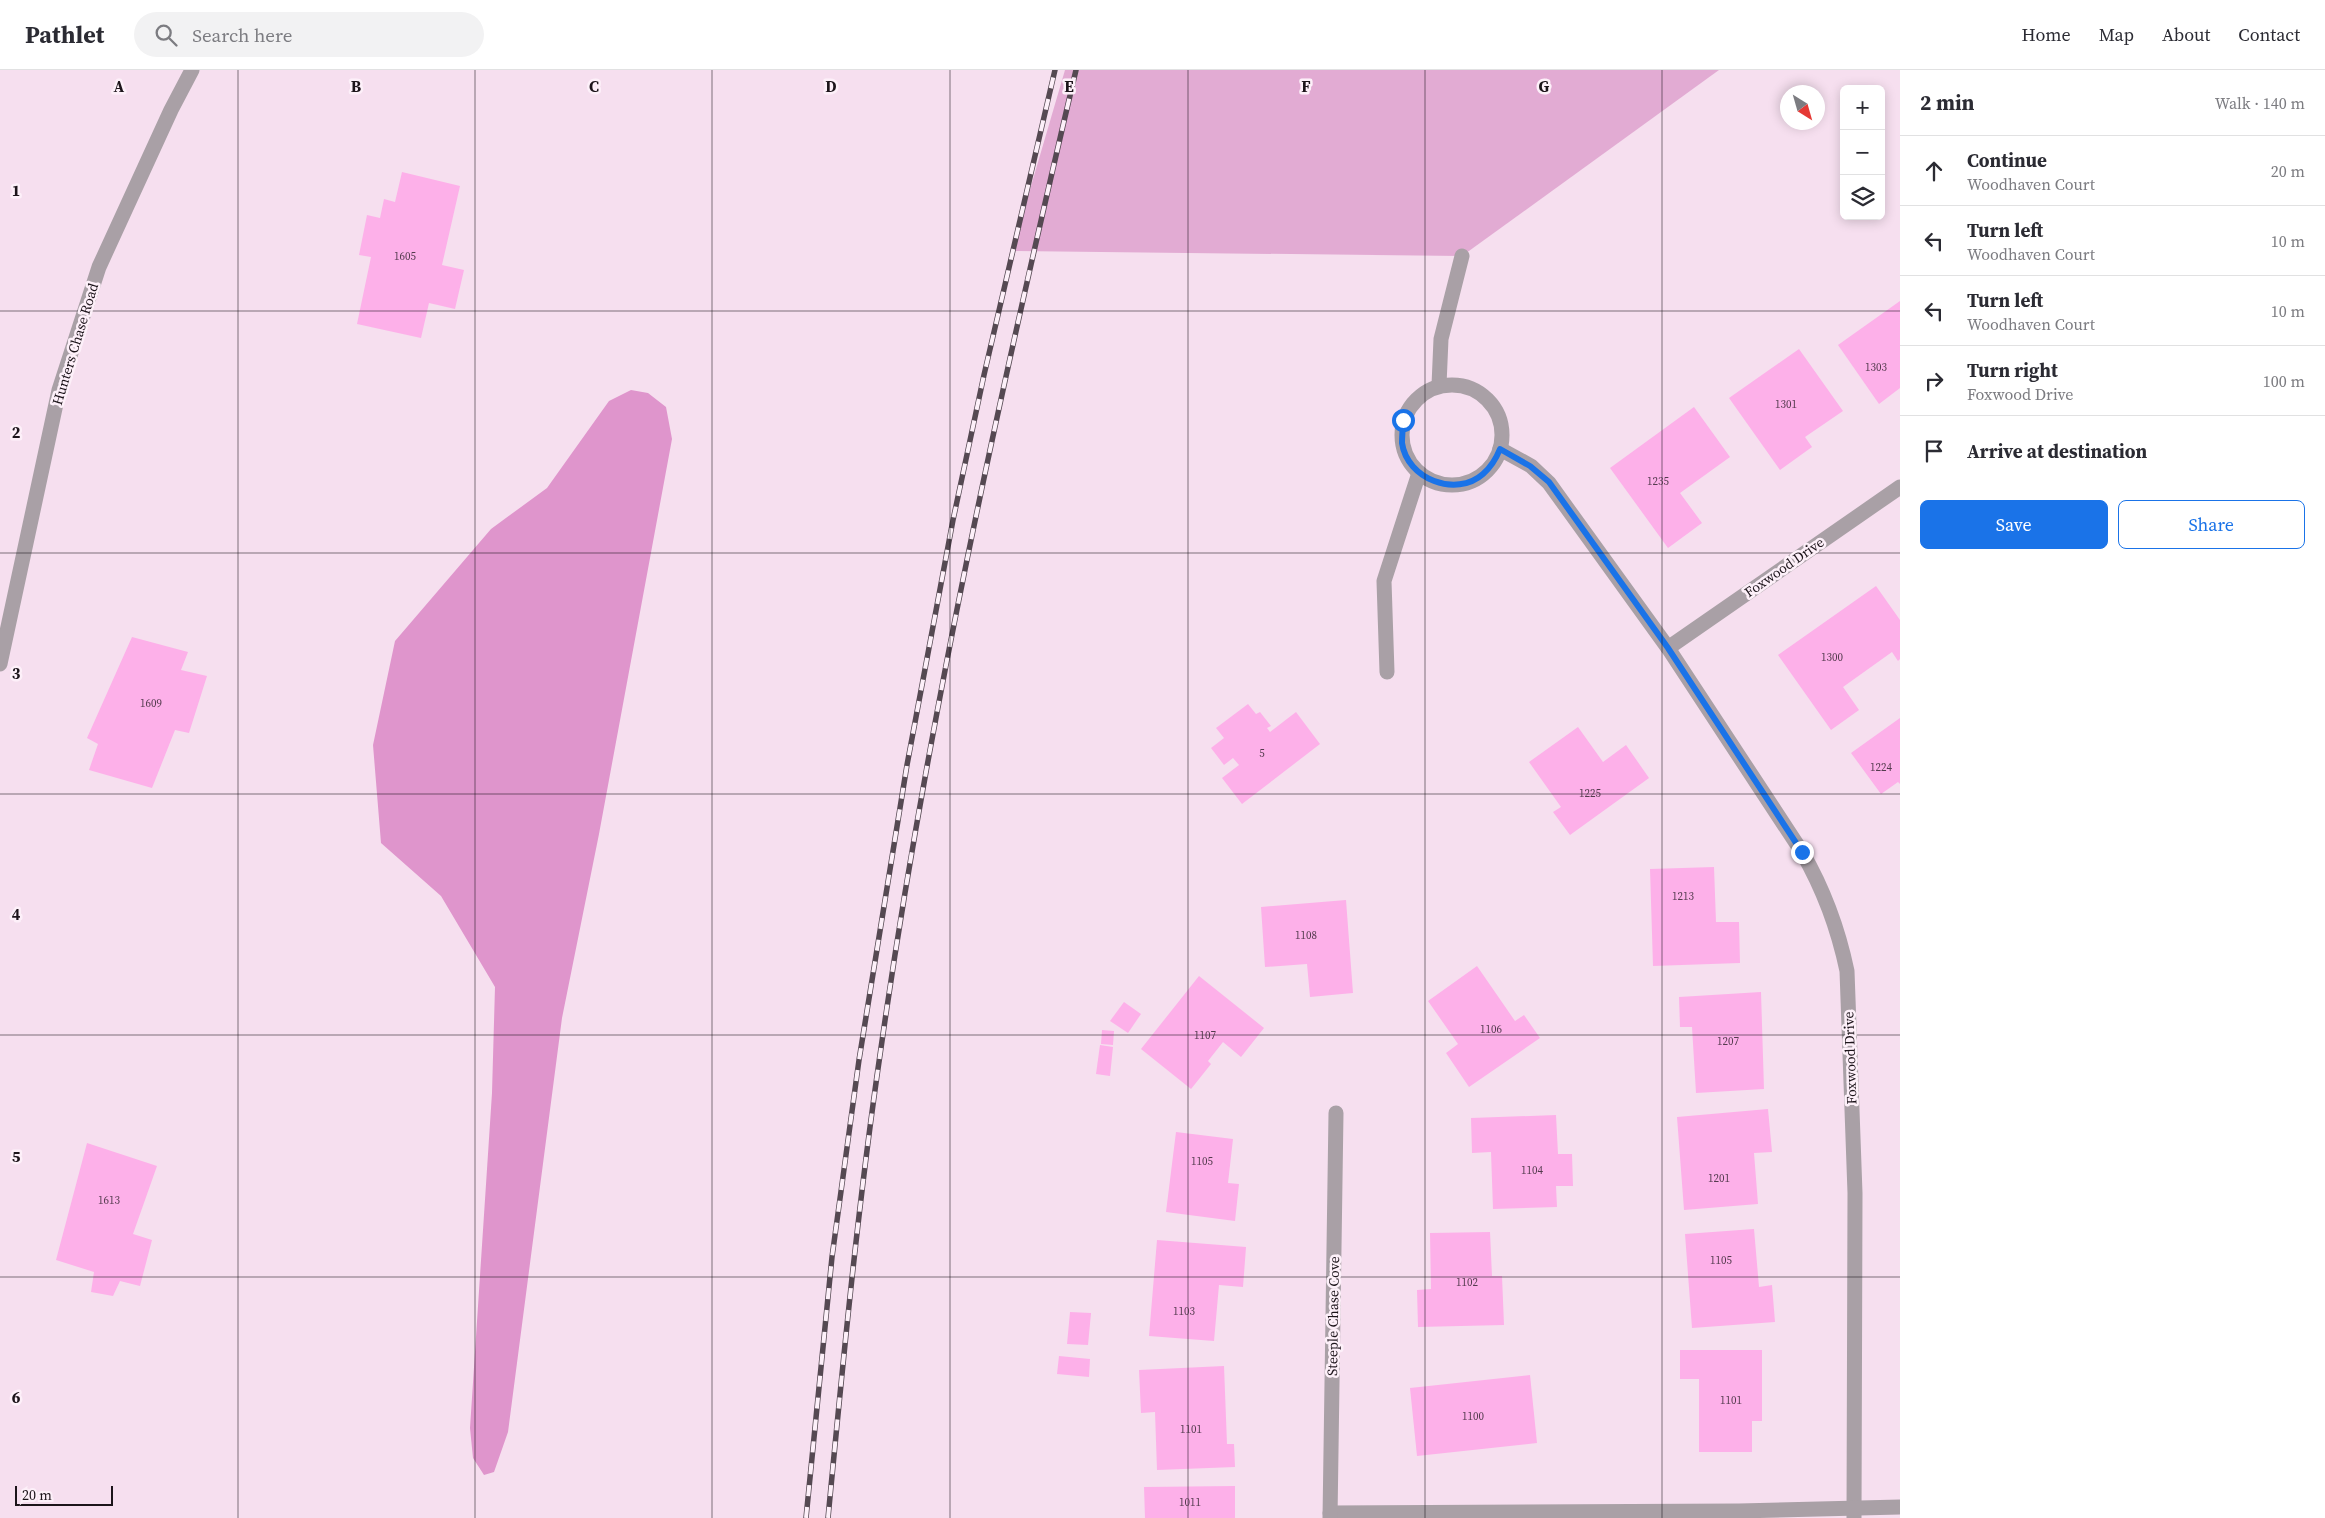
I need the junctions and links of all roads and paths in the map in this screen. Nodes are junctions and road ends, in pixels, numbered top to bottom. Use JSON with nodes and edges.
{"nodes":[{"id":1,"x":192,"y":70,"type":"edge"},
{"id":2,"x":1462,"y":256,"type":"dead end"},
{"id":3,"x":1439,"y":386,"type":"junction"},
{"id":4,"x":1500,"y":449,"type":"junction"},
{"id":5,"x":1419,"y":473,"type":"junction"},
{"id":6,"x":1900,"y":487,"type":"edge"},
{"id":7,"x":1668,"y":648,"type":"junction"},
{"id":8,"x":0,"y":664,"type":"edge"},
{"id":9,"x":1387,"y":672,"type":"dead end"},
{"id":10,"x":1336,"y":1113,"type":"dead end"},
{"id":11,"x":1900,"y":1507,"type":"edge"},
{"id":12,"x":1854,"y":1513,"type":"edge"},
{"id":13,"x":1330,"y":1516,"type":"edge"}],
"edges":[{"from":1,"to":8,"type":"street","name":"Hunters Chase Road"},
{"from":2,"to":3,"type":"street"},
{"from":3,"to":4,"type":"street"},
{"from":3,"to":5,"type":"street"},
{"from":4,"to":5,"type":"street"},
{"from":4,"to":7,"type":"street","name":"Foxwood Drive"},
{"from":5,"to":9,"type":"street"},
{"from":6,"to":7,"type":"street","name":"Foxwood Drive"},
{"from":7,"to":12,"type":"street","name":"Foxwood Drive"},
{"from":10,"to":13,"type":"street","name":"Steeple Chase Cove"},
{"from":11,"to":12,"type":"street"},
{"from":12,"to":13,"type":"street"}]}
